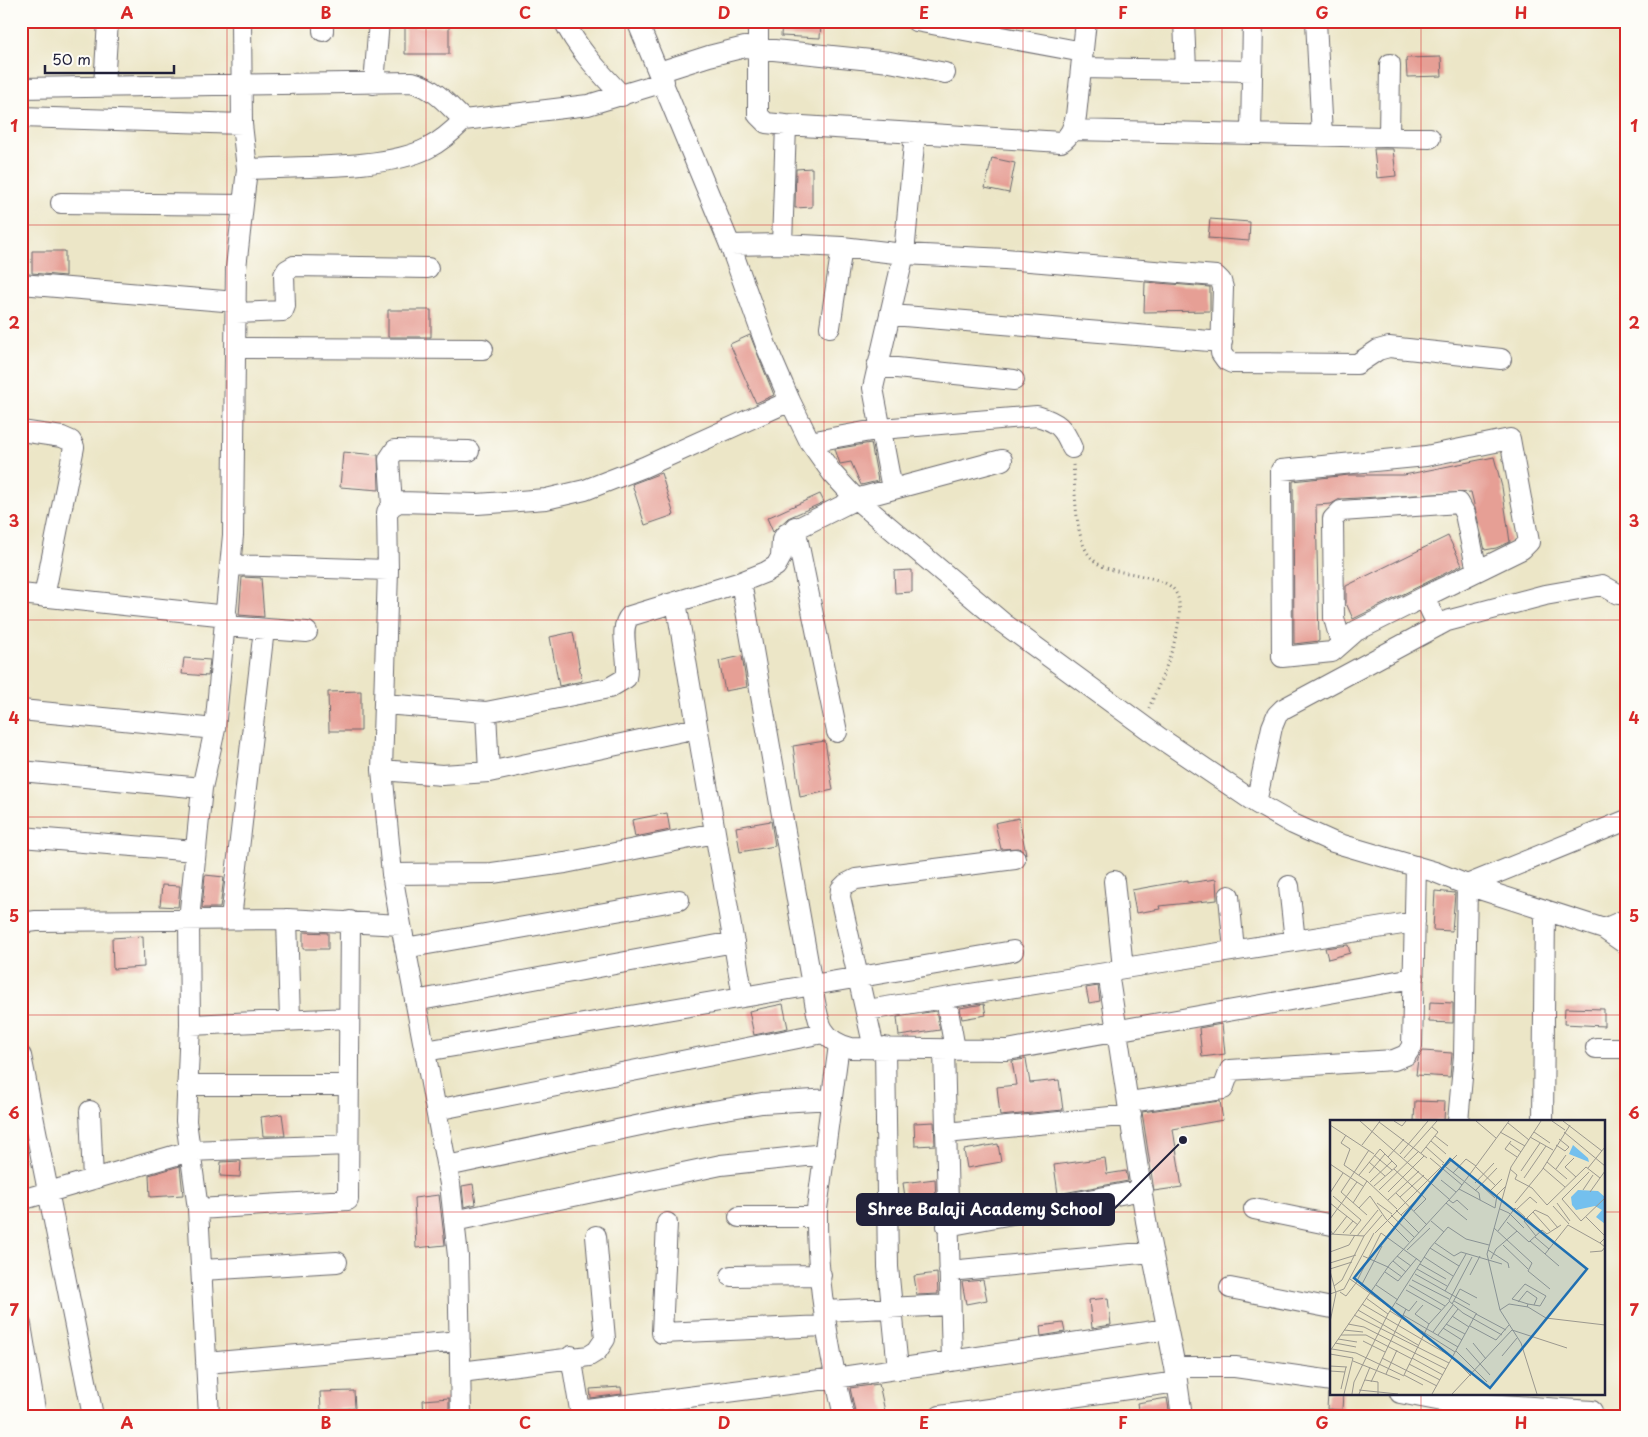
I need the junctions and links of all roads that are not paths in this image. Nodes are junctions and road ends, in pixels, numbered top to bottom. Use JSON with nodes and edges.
{"nodes":[{"id":1,"x":108,"y":21,"type":"edge"},
{"id":2,"x":241,"y":21,"type":"edge"},
{"id":3,"x":379,"y":21,"type":"edge"},
{"id":4,"x":564,"y":21,"type":"edge"},
{"id":5,"x":637,"y":21,"type":"edge"},
{"id":6,"x":758,"y":21,"type":"edge"},
{"id":7,"x":916,"y":21,"type":"edge"},
{"id":8,"x":1086,"y":21,"type":"edge"},
{"id":9,"x":1184,"y":21,"type":"edge"},
{"id":10,"x":1253,"y":21,"type":"edge"},
{"id":11,"x":1316,"y":21,"type":"edge"},
{"id":12,"x":758,"y":48,"type":"junction"},
{"id":13,"x":1082,"y":60,"type":"junction"},
{"id":14,"x":1390,"y":64,"type":"dead end"},
{"id":15,"x":1186,"y":70,"type":"junction"},
{"id":16,"x":1252,"y":71,"type":"junction"},
{"id":17,"x":945,"y":73,"type":"dead end"},
{"id":18,"x":661,"y":77,"type":"junction"},
{"id":19,"x":243,"y":84,"type":"junction"},
{"id":20,"x":374,"y":84,"type":"junction"},
{"id":21,"x":104,"y":86,"type":"junction"},
{"id":22,"x":21,"y":88,"type":"edge"},
{"id":23,"x":622,"y":96,"type":"junction"},
{"id":24,"x":21,"y":116,"type":"edge"},
{"id":25,"x":464,"y":120,"type":"junction"},
{"id":26,"x":242,"y":124,"type":"junction"},
{"id":27,"x":786,"y":125,"type":"junction"},
{"id":28,"x":1072,"y":130,"type":"junction"},
{"id":29,"x":915,"y":133,"type":"junction"},
{"id":30,"x":1251,"y":134,"type":"junction"},
{"id":31,"x":1322,"y":136,"type":"junction"},
{"id":32,"x":1389,"y":137,"type":"junction"},
{"id":33,"x":1430,"y":138,"type":"dead end"},
{"id":34,"x":247,"y":169,"type":"junction"},
{"id":35,"x":61,"y":204,"type":"dead end"},
{"id":36,"x":242,"y":205,"type":"junction"},
{"id":37,"x":782,"y":244,"type":"junction"},
{"id":38,"x":730,"y":245,"type":"junction"},
{"id":39,"x":842,"y":247,"type":"junction"},
{"id":40,"x":904,"y":254,"type":"junction"},
{"id":41,"x":428,"y":268,"type":"dead end"},
{"id":42,"x":21,"y":284,"type":"edge"},
{"id":43,"x":236,"y":307,"type":"junction"},
{"id":44,"x":892,"y":316,"type":"junction"},
{"id":45,"x":830,"y":328,"type":"dead end"},
{"id":46,"x":1222,"y":342,"type":"junction"},
{"id":47,"x":235,"y":348,"type":"junction"},
{"id":48,"x":483,"y":349,"type":"dead end"},
{"id":49,"x":1501,"y":359,"type":"dead end"},
{"id":50,"x":878,"y":366,"type":"junction"},
{"id":51,"x":1014,"y":380,"type":"dead end"},
{"id":52,"x":790,"y":401,"type":"junction"},
{"id":53,"x":881,"y":429,"type":"junction"},
{"id":54,"x":21,"y":431,"type":"edge"},
{"id":55,"x":810,"y":442,"type":"junction"},
{"id":56,"x":1072,"y":448,"type":"road end"},
{"id":57,"x":469,"y":451,"type":"dead end"},
{"id":58,"x":1002,"y":460,"type":"dead end"},
{"id":59,"x":892,"y":489,"type":"junction"},
{"id":60,"x":856,"y":499,"type":"junction"},
{"id":61,"x":392,"y":506,"type":"junction"},
{"id":62,"x":795,"y":527,"type":"junction"},
{"id":63,"x":231,"y":564,"type":"junction"},
{"id":64,"x":388,"y":570,"type":"junction"},
{"id":65,"x":1477,"y":571,"type":"junction"},
{"id":66,"x":741,"y":582,"type":"junction"},
{"id":67,"x":21,"y":594,"type":"edge"},
{"id":68,"x":1627,"y":594,"type":"edge"},
{"id":69,"x":44,"y":597,"type":"junction"},
{"id":70,"x":1424,"y":597,"type":"junction"},
{"id":71,"x":676,"y":602,"type":"junction"},
{"id":72,"x":226,"y":621,"type":"junction"},
{"id":73,"x":1438,"y":626,"type":"junction"},
{"id":74,"x":264,"y":629,"type":"junction"},
{"id":75,"x":307,"y":632,"type":"dead end"},
{"id":76,"x":1342,"y":643,"type":"junction"},
{"id":77,"x":384,"y":704,"type":"junction"},
{"id":78,"x":21,"y":710,"type":"edge"},
{"id":79,"x":486,"y":712,"type":"junction"},
{"id":80,"x":697,"y":728,"type":"junction"},
{"id":81,"x":214,"y":729,"type":"junction"},
{"id":82,"x":837,"y":732,"type":"dead end"},
{"id":83,"x":382,"y":770,"type":"junction"},
{"id":84,"x":21,"y":771,"type":"edge"},
{"id":85,"x":490,"y":772,"type":"junction"},
{"id":86,"x":202,"y":788,"type":"junction"},
{"id":87,"x":1256,"y":804,"type":"junction"},
{"id":88,"x":1627,"y":820,"type":"edge"},
{"id":89,"x":715,"y":833,"type":"junction"},
{"id":90,"x":21,"y":836,"type":"edge"},
{"id":91,"x":195,"y":851,"type":"junction"},
{"id":92,"x":1015,"y":859,"type":"dead end"},
{"id":93,"x":1416,"y":866,"type":"junction"},
{"id":94,"x":392,"y":874,"type":"junction"},
{"id":95,"x":1114,"y":881,"type":"dead end"},
{"id":96,"x":1467,"y":885,"type":"junction"},
{"id":97,"x":1289,"y":886,"type":"dead end"},
{"id":98,"x":1229,"y":896,"type":"dead end"},
{"id":99,"x":680,"y":900,"type":"dead end"},
{"id":100,"x":1545,"y":910,"type":"junction"},
{"id":101,"x":231,"y":919,"type":"junction"},
{"id":102,"x":287,"y":919,"type":"junction"},
{"id":103,"x":1627,"y":919,"type":"edge"},
{"id":104,"x":189,"y":920,"type":"junction"},
{"id":105,"x":350,"y":921,"type":"junction"},
{"id":106,"x":1415,"y":922,"type":"junction"},
{"id":107,"x":21,"y":923,"type":"edge"},
{"id":108,"x":400,"y":925,"type":"junction"},
{"id":109,"x":1604,"y":929,"type":"junction"},
{"id":110,"x":1295,"y":941,"type":"junction"},
{"id":111,"x":734,"y":942,"type":"junction"},
{"id":112,"x":1627,"y":945,"type":"edge"},
{"id":113,"x":405,"y":948,"type":"junction"},
{"id":114,"x":1234,"y":950,"type":"junction"},
{"id":115,"x":1012,"y":951,"type":"dead end"},
{"id":116,"x":1118,"y":970,"type":"junction"},
{"id":117,"x":858,"y":977,"type":"junction"},
{"id":118,"x":1414,"y":978,"type":"junction"},
{"id":119,"x":812,"y":985,"type":"junction"},
{"id":120,"x":743,"y":997,"type":"junction"},
{"id":121,"x":946,"y":998,"type":"junction"},
{"id":122,"x":415,"y":1001,"type":"junction"},
{"id":123,"x":867,"y":1010,"type":"junction"},
{"id":124,"x":349,"y":1018,"type":"junction"},
{"id":125,"x":290,"y":1020,"type":"junction"},
{"id":126,"x":190,"y":1025,"type":"junction"},
{"id":127,"x":1118,"y":1032,"type":"junction"},
{"id":128,"x":824,"y":1033,"type":"junction"},
{"id":129,"x":839,"y":1045,"type":"junction"},
{"id":130,"x":880,"y":1048,"type":"junction"},
{"id":131,"x":1596,"y":1048,"type":"dead end"},
{"id":132,"x":1627,"y":1048,"type":"edge"},
{"id":133,"x":949,"y":1049,"type":"junction"},
{"id":134,"x":424,"y":1051,"type":"junction"},
{"id":135,"x":21,"y":1056,"type":"edge"},
{"id":136,"x":187,"y":1085,"type":"junction"},
{"id":137,"x":349,"y":1085,"type":"junction"},
{"id":138,"x":832,"y":1099,"type":"junction"},
{"id":139,"x":1130,"y":1109,"type":"junction"},
{"id":140,"x":436,"y":1110,"type":"junction"},
{"id":141,"x":90,"y":1111,"type":"dead end"},
{"id":142,"x":1458,"y":1120,"type":"edge"},
{"id":143,"x":1542,"y":1120,"type":"edge"},
{"id":144,"x":946,"y":1133,"type":"junction"},
{"id":145,"x":348,"y":1145,"type":"junction"},
{"id":146,"x":190,"y":1151,"type":"junction"},
{"id":147,"x":825,"y":1154,"type":"junction"},
{"id":148,"x":447,"y":1166,"type":"junction"},
{"id":149,"x":93,"y":1179,"type":"junction"},
{"id":150,"x":1143,"y":1190,"type":"junction"},
{"id":151,"x":48,"y":1192,"type":"junction"},
{"id":152,"x":21,"y":1200,"type":"edge"},
{"id":153,"x":198,"y":1209,"type":"junction"},
{"id":154,"x":1254,"y":1209,"type":"dead end"},
{"id":155,"x":739,"y":1217,"type":"dead end"},
{"id":156,"x":817,"y":1217,"type":"junction"},
{"id":157,"x":454,"y":1220,"type":"junction"},
{"id":158,"x":667,"y":1223,"type":"dead end"},
{"id":159,"x":1330,"y":1225,"type":"edge"},
{"id":160,"x":947,"y":1226,"type":"junction"},
{"id":161,"x":596,"y":1236,"type":"dead end"},
{"id":162,"x":1152,"y":1252,"type":"junction"},
{"id":163,"x":337,"y":1262,"type":"dead end"},
{"id":164,"x":202,"y":1270,"type":"junction"},
{"id":165,"x":949,"y":1271,"type":"junction"},
{"id":166,"x":821,"y":1275,"type":"junction"},
{"id":167,"x":731,"y":1276,"type":"dead end"},
{"id":168,"x":1230,"y":1288,"type":"dead end"},
{"id":169,"x":950,"y":1305,"type":"junction"},
{"id":170,"x":892,"y":1308,"type":"junction"},
{"id":171,"x":1330,"y":1308,"type":"edge"},
{"id":172,"x":825,"y":1319,"type":"junction"},
{"id":173,"x":21,"y":1325,"type":"edge"},
{"id":174,"x":1167,"y":1329,"type":"junction"},
{"id":175,"x":460,"y":1341,"type":"junction"},
{"id":176,"x":572,"y":1356,"type":"junction"},
{"id":177,"x":952,"y":1361,"type":"junction"},
{"id":178,"x":206,"y":1363,"type":"junction"},
{"id":179,"x":898,"y":1369,"type":"junction"},
{"id":180,"x":462,"y":1372,"type":"junction"},
{"id":181,"x":1176,"y":1374,"type":"junction"},
{"id":182,"x":835,"y":1378,"type":"junction"},
{"id":183,"x":1330,"y":1381,"type":"edge"},
{"id":184,"x":1404,"y":1394,"type":"edge"},
{"id":185,"x":1442,"y":1403,"type":"edge"},
{"id":186,"x":1592,"y":1411,"type":"dead end"},
{"id":187,"x":580,"y":1413,"type":"edge"},
{"id":188,"x":36,"y":1416,"type":"edge"},
{"id":189,"x":93,"y":1416,"type":"edge"},
{"id":190,"x":209,"y":1416,"type":"edge"},
{"id":191,"x":461,"y":1416,"type":"edge"},
{"id":192,"x":844,"y":1416,"type":"edge"},
{"id":193,"x":940,"y":1416,"type":"edge"},
{"id":194,"x":1182,"y":1416,"type":"edge"}],
"edges":[{"from":1,"to":21,"type":"street"},
{"from":2,"to":19,"type":"street"},
{"from":3,"to":20,"type":"street"},
{"from":4,"to":23,"type":"street"},
{"from":5,"to":18,"type":"street"},
{"from":6,"to":12,"type":"street"},
{"from":7,"to":13,"type":"street"},
{"from":8,"to":13,"type":"street"},
{"from":9,"to":15,"type":"street"},
{"from":10,"to":16,"type":"street"},
{"from":11,"to":31,"type":"street"},
{"from":12,"to":17,"type":"street"},
{"from":12,"to":18,"type":"street"},
{"from":12,"to":27,"type":"street"},
{"from":13,"to":15,"type":"street"},
{"from":13,"to":28,"type":"street"},
{"from":14,"to":32,"type":"street"},
{"from":15,"to":16,"type":"street"},
{"from":16,"to":30,"type":"street"},
{"from":18,"to":23,"type":"street"},
{"from":18,"to":38,"type":"street"},
{"from":19,"to":20,"type":"street"},
{"from":19,"to":21,"type":"street"},
{"from":19,"to":26,"type":"street"},
{"from":20,"to":25,"type":"street"},
{"from":21,"to":22,"type":"street"},
{"from":23,"to":25,"type":"street"},
{"from":24,"to":26,"type":"street"},
{"from":25,"to":34,"type":"street"},
{"from":26,"to":34,"type":"street"},
{"from":27,"to":29,"type":"street"},
{"from":27,"to":37,"type":"street"},
{"from":28,"to":29,"type":"street"},
{"from":28,"to":30,"type":"street"},
{"from":29,"to":40,"type":"street"},
{"from":30,"to":31,"type":"street"},
{"from":31,"to":32,"type":"street"},
{"from":32,"to":33,"type":"street"},
{"from":34,"to":36,"type":"street"},
{"from":35,"to":36,"type":"street"},
{"from":36,"to":43,"type":"street"},
{"from":37,"to":38,"type":"street"},
{"from":37,"to":39,"type":"street"},
{"from":38,"to":52,"type":"street"},
{"from":39,"to":40,"type":"street"},
{"from":39,"to":45,"type":"street"},
{"from":40,"to":44,"type":"street"},
{"from":40,"to":46,"type":"street"},
{"from":41,"to":43,"type":"street"},
{"from":42,"to":43,"type":"street"},
{"from":43,"to":47,"type":"street"},
{"from":44,"to":46,"type":"street"},
{"from":44,"to":50,"type":"street"},
{"from":46,"to":49,"type":"street"},
{"from":47,"to":48,"type":"street"},
{"from":47,"to":63,"type":"street"},
{"from":50,"to":51,"type":"street"},
{"from":50,"to":53,"type":"street"},
{"from":52,"to":55,"type":"street"},
{"from":52,"to":61,"type":"street"},
{"from":53,"to":55,"type":"street"},
{"from":53,"to":56,"type":"street"},
{"from":53,"to":59,"type":"street"},
{"from":54,"to":69,"type":"street"},
{"from":55,"to":60,"type":"street"},
{"from":57,"to":61,"type":"street"},
{"from":58,"to":59,"type":"street"},
{"from":59,"to":60,"type":"street"},
{"from":60,"to":62,"type":"street"},
{"from":60,"to":87,"type":"street"},
{"from":61,"to":64,"type":"street"},
{"from":62,"to":66,"type":"street"},
{"from":62,"to":82,"type":"street"},
{"from":63,"to":64,"type":"street"},
{"from":63,"to":72,"type":"street"},
{"from":64,"to":77,"type":"street"},
{"from":65,"to":70,"type":"street"},
{"from":65,"to":76,"type":"street"},
{"from":65,"to":76,"type":"street"},
{"from":66,"to":71,"type":"street"},
{"from":66,"to":119,"type":"street"},
{"from":67,"to":69,"type":"street"},
{"from":68,"to":73,"type":"street"},
{"from":69,"to":72,"type":"street"},
{"from":70,"to":73,"type":"street"},
{"from":70,"to":76,"type":"street"},
{"from":71,"to":79,"type":"street"},
{"from":71,"to":80,"type":"street"},
{"from":72,"to":74,"type":"street"},
{"from":72,"to":81,"type":"street"},
{"from":73,"to":87,"type":"street"},
{"from":74,"to":75,"type":"street"},
{"from":74,"to":101,"type":"street"},
{"from":77,"to":79,"type":"street"},
{"from":77,"to":83,"type":"street"},
{"from":78,"to":81,"type":"street"},
{"from":79,"to":85,"type":"street"},
{"from":80,"to":85,"type":"street"},
{"from":80,"to":89,"type":"street"},
{"from":81,"to":86,"type":"street"},
{"from":83,"to":85,"type":"street"},
{"from":83,"to":94,"type":"street"},
{"from":84,"to":86,"type":"street"},
{"from":86,"to":91,"type":"street"},
{"from":87,"to":93,"type":"street"},
{"from":88,"to":96,"type":"street"},
{"from":89,"to":94,"type":"street"},
{"from":89,"to":111,"type":"street"},
{"from":90,"to":91,"type":"street"},
{"from":91,"to":104,"type":"street"},
{"from":92,"to":117,"type":"street"},
{"from":93,"to":96,"type":"street"},
{"from":93,"to":106,"type":"street"},
{"from":94,"to":108,"type":"street"},
{"from":95,"to":116,"type":"street"},
{"from":96,"to":100,"type":"street"},
{"from":96,"to":142,"type":"street"},
{"from":97,"to":110,"type":"street"},
{"from":98,"to":114,"type":"street"},
{"from":99,"to":113,"type":"street"},
{"from":100,"to":109,"type":"street"},
{"from":100,"to":143,"type":"street"},
{"from":101,"to":102,"type":"street"},
{"from":101,"to":104,"type":"street"},
{"from":102,"to":105,"type":"street"},
{"from":102,"to":125,"type":"street"},
{"from":103,"to":109,"type":"street"},
{"from":104,"to":107,"type":"street"},
{"from":104,"to":126,"type":"street"},
{"from":105,"to":108,"type":"street"},
{"from":105,"to":124,"type":"street"},
{"from":106,"to":110,"type":"street"},
{"from":106,"to":118,"type":"street"},
{"from":108,"to":113,"type":"street"},
{"from":109,"to":112,"type":"street"},
{"from":110,"to":114,"type":"street"},
{"from":111,"to":120,"type":"street"},
{"from":111,"to":122,"type":"street"},
{"from":113,"to":122,"type":"street"},
{"from":114,"to":116,"type":"street"},
{"from":115,"to":117,"type":"street"},
{"from":116,"to":121,"type":"street"},
{"from":116,"to":127,"type":"street"},
{"from":117,"to":119,"type":"street"},
{"from":117,"to":123,"type":"street"},
{"from":118,"to":127,"type":"street"},
{"from":118,"to":139,"type":"street"},
{"from":119,"to":120,"type":"street"},
{"from":119,"to":128,"type":"street"},
{"from":120,"to":134,"type":"street"},
{"from":121,"to":123,"type":"street"},
{"from":121,"to":133,"type":"street"},
{"from":122,"to":134,"type":"street"},
{"from":123,"to":130,"type":"street"},
{"from":124,"to":125,"type":"street"},
{"from":124,"to":137,"type":"street"},
{"from":125,"to":126,"type":"street"},
{"from":126,"to":136,"type":"street"},
{"from":127,"to":133,"type":"street"},
{"from":127,"to":139,"type":"street"},
{"from":128,"to":129,"type":"street"},
{"from":128,"to":140,"type":"street"},
{"from":129,"to":130,"type":"street"},
{"from":129,"to":138,"type":"street"},
{"from":130,"to":133,"type":"street"},
{"from":130,"to":170,"type":"street"},
{"from":131,"to":132,"type":"street"},
{"from":133,"to":144,"type":"street"},
{"from":134,"to":140,"type":"street"},
{"from":135,"to":151,"type":"street"},
{"from":136,"to":137,"type":"street"},
{"from":136,"to":146,"type":"street"},
{"from":137,"to":145,"type":"street"},
{"from":138,"to":147,"type":"street"},
{"from":138,"to":148,"type":"street"},
{"from":139,"to":144,"type":"street"},
{"from":139,"to":150,"type":"street"},
{"from":140,"to":148,"type":"street"},
{"from":141,"to":149,"type":"street"},
{"from":144,"to":160,"type":"street"},
{"from":145,"to":146,"type":"street"},
{"from":145,"to":153,"type":"street"},
{"from":146,"to":149,"type":"street"},
{"from":146,"to":153,"type":"street"},
{"from":147,"to":156,"type":"street"},
{"from":147,"to":157,"type":"street"},
{"from":148,"to":157,"type":"street"},
{"from":149,"to":151,"type":"street"},
{"from":150,"to":160,"type":"street"},
{"from":150,"to":162,"type":"street"},
{"from":151,"to":152,"type":"street"},
{"from":151,"to":189,"type":"street"},
{"from":153,"to":164,"type":"street"},
{"from":154,"to":159,"type":"street"},
{"from":155,"to":156,"type":"street"},
{"from":156,"to":166,"type":"street"},
{"from":157,"to":175,"type":"street"},
{"from":158,"to":172,"type":"street"},
{"from":160,"to":165,"type":"street"},
{"from":161,"to":176,"type":"street"},
{"from":162,"to":165,"type":"street"},
{"from":162,"to":174,"type":"street"},
{"from":163,"to":164,"type":"street"},
{"from":164,"to":178,"type":"street"},
{"from":165,"to":169,"type":"street"},
{"from":166,"to":167,"type":"street"},
{"from":166,"to":172,"type":"street"},
{"from":168,"to":171,"type":"street"},
{"from":169,"to":170,"type":"street"},
{"from":169,"to":177,"type":"street"},
{"from":170,"to":172,"type":"street"},
{"from":170,"to":179,"type":"street"},
{"from":172,"to":182,"type":"street"},
{"from":173,"to":188,"type":"street"},
{"from":174,"to":177,"type":"street"},
{"from":174,"to":181,"type":"street"},
{"from":175,"to":178,"type":"street"},
{"from":175,"to":180,"type":"street"},
{"from":176,"to":180,"type":"street"},
{"from":176,"to":187,"type":"street"},
{"from":177,"to":179,"type":"street"},
{"from":178,"to":190,"type":"street"},
{"from":179,"to":182,"type":"street"},
{"from":180,"to":191,"type":"street"},
{"from":181,"to":183,"type":"street"},
{"from":181,"to":193,"type":"street"},
{"from":181,"to":194,"type":"street"},
{"from":182,"to":187,"type":"street"},
{"from":182,"to":192,"type":"street"},
{"from":184,"to":185,"type":"street"},
{"from":185,"to":186,"type":"street"}]}
